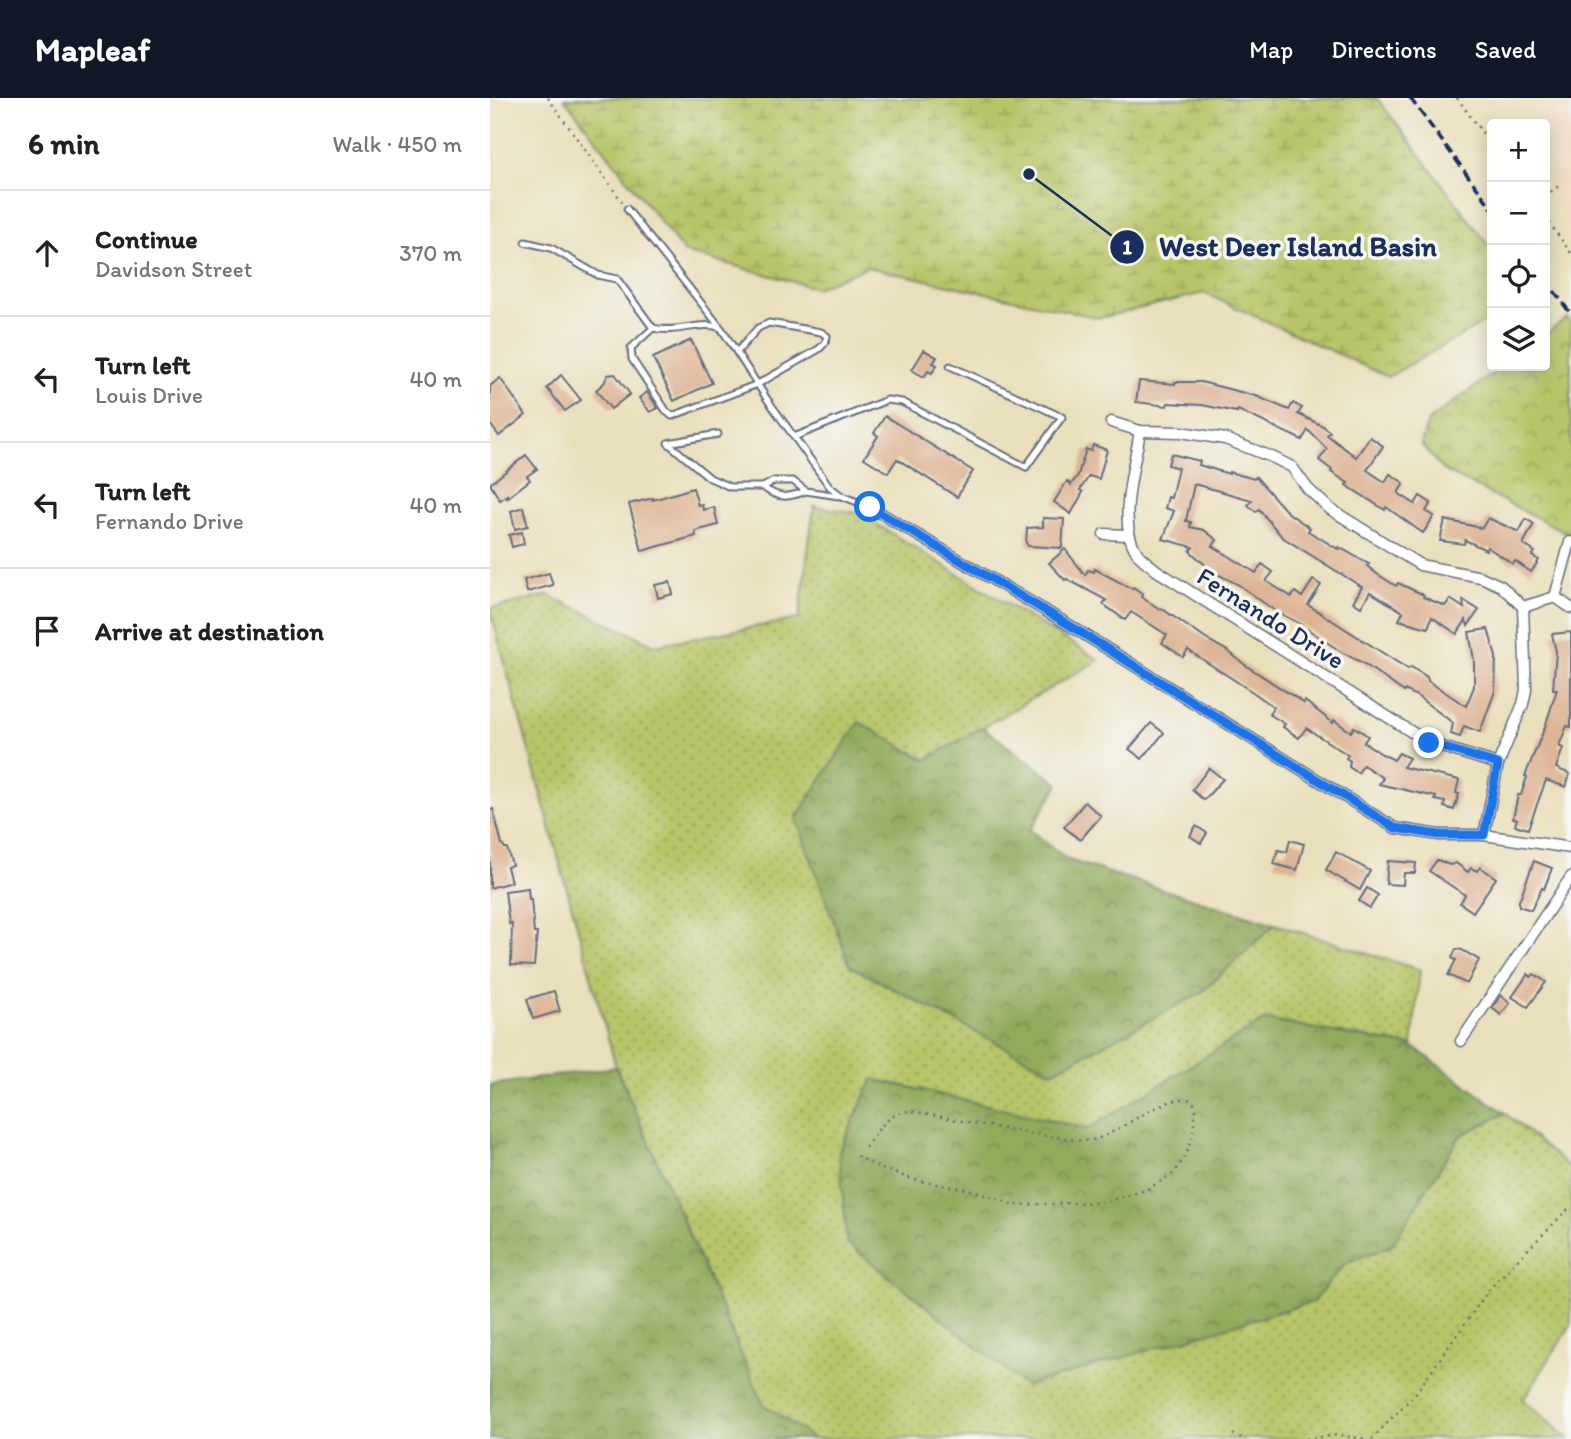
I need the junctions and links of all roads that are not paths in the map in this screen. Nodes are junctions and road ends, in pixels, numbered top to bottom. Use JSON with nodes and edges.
{"nodes":[{"id":1,"x":627,"y":209,"type":"road end"},
{"id":2,"x":525,"y":242,"type":"dead end"},
{"id":3,"x":653,"y":328,"type":"junction"},
{"id":4,"x":721,"y":328,"type":"junction"},
{"id":5,"x":737,"y":352,"type":"junction"},
{"id":6,"x":950,"y":366,"type":"dead end"},
{"id":7,"x":758,"y":384,"type":"junction"},
{"id":8,"x":1111,"y":422,"type":"dead end"},
{"id":9,"x":1140,"y":431,"type":"junction"},
{"id":10,"x":718,"y":434,"type":"dead end"},
{"id":11,"x":794,"y":436,"type":"junction"},
{"id":12,"x":763,"y":487,"type":"junction"},
{"id":13,"x":806,"y":491,"type":"junction"},
{"id":14,"x":842,"y":496,"type":"junction"},
{"id":15,"x":870,"y":507,"type":"joint"},
{"id":16,"x":1104,"y":534,"type":"dead end"},
{"id":17,"x":1128,"y":535,"type":"junction"},
{"id":18,"x":1570,"y":542,"type":"edge"},
{"id":19,"x":1555,"y":597,"type":"junction"},
{"id":20,"x":1523,"y":607,"type":"junction"},
{"id":21,"x":1571,"y":608,"type":"edge"},
{"id":22,"x":1498,"y":764,"type":"junction"},
{"id":23,"x":1484,"y":835,"type":"junction"},
{"id":24,"x":1571,"y":848,"type":"edge"},
{"id":25,"x":1571,"y":877,"type":"edge"},
{"id":26,"x":1461,"y":1041,"type":"dead end"}],
"edges":[{"from":1,"to":4,"type":"lane"},
{"from":2,"to":3,"type":"lane"},
{"from":3,"to":4,"type":"lane"},
{"from":3,"to":7,"type":"lane"},
{"from":4,"to":5,"type":"lane"},
{"from":5,"to":7,"type":"lane"},
{"from":5,"to":7,"type":"lane"},
{"from":6,"to":11,"type":"lane"},
{"from":7,"to":11,"type":"lane"},
{"from":8,"to":9,"type":"street"},
{"from":9,"to":17,"type":"street"},
{"from":9,"to":20,"type":"street"},
{"from":10,"to":12,"type":"lane"},
{"from":11,"to":14,"type":"lane"},
{"from":12,"to":13,"type":"lane"},
{"from":12,"to":13,"type":"lane"},
{"from":13,"to":14,"type":"lane"},
{"from":14,"to":15,"type":"lane"},
{"from":15,"to":23,"type":"street"},
{"from":16,"to":17,"type":"street"},
{"from":17,"to":22,"type":"street","name":"Fernando Drive"},
{"from":18,"to":19,"type":"street"},
{"from":19,"to":20,"type":"street"},
{"from":19,"to":21,"type":"street"},
{"from":20,"to":22,"type":"street"},
{"from":22,"to":23,"type":"street"},
{"from":23,"to":24,"type":"street"},
{"from":25,"to":26,"type":"street"}]}
